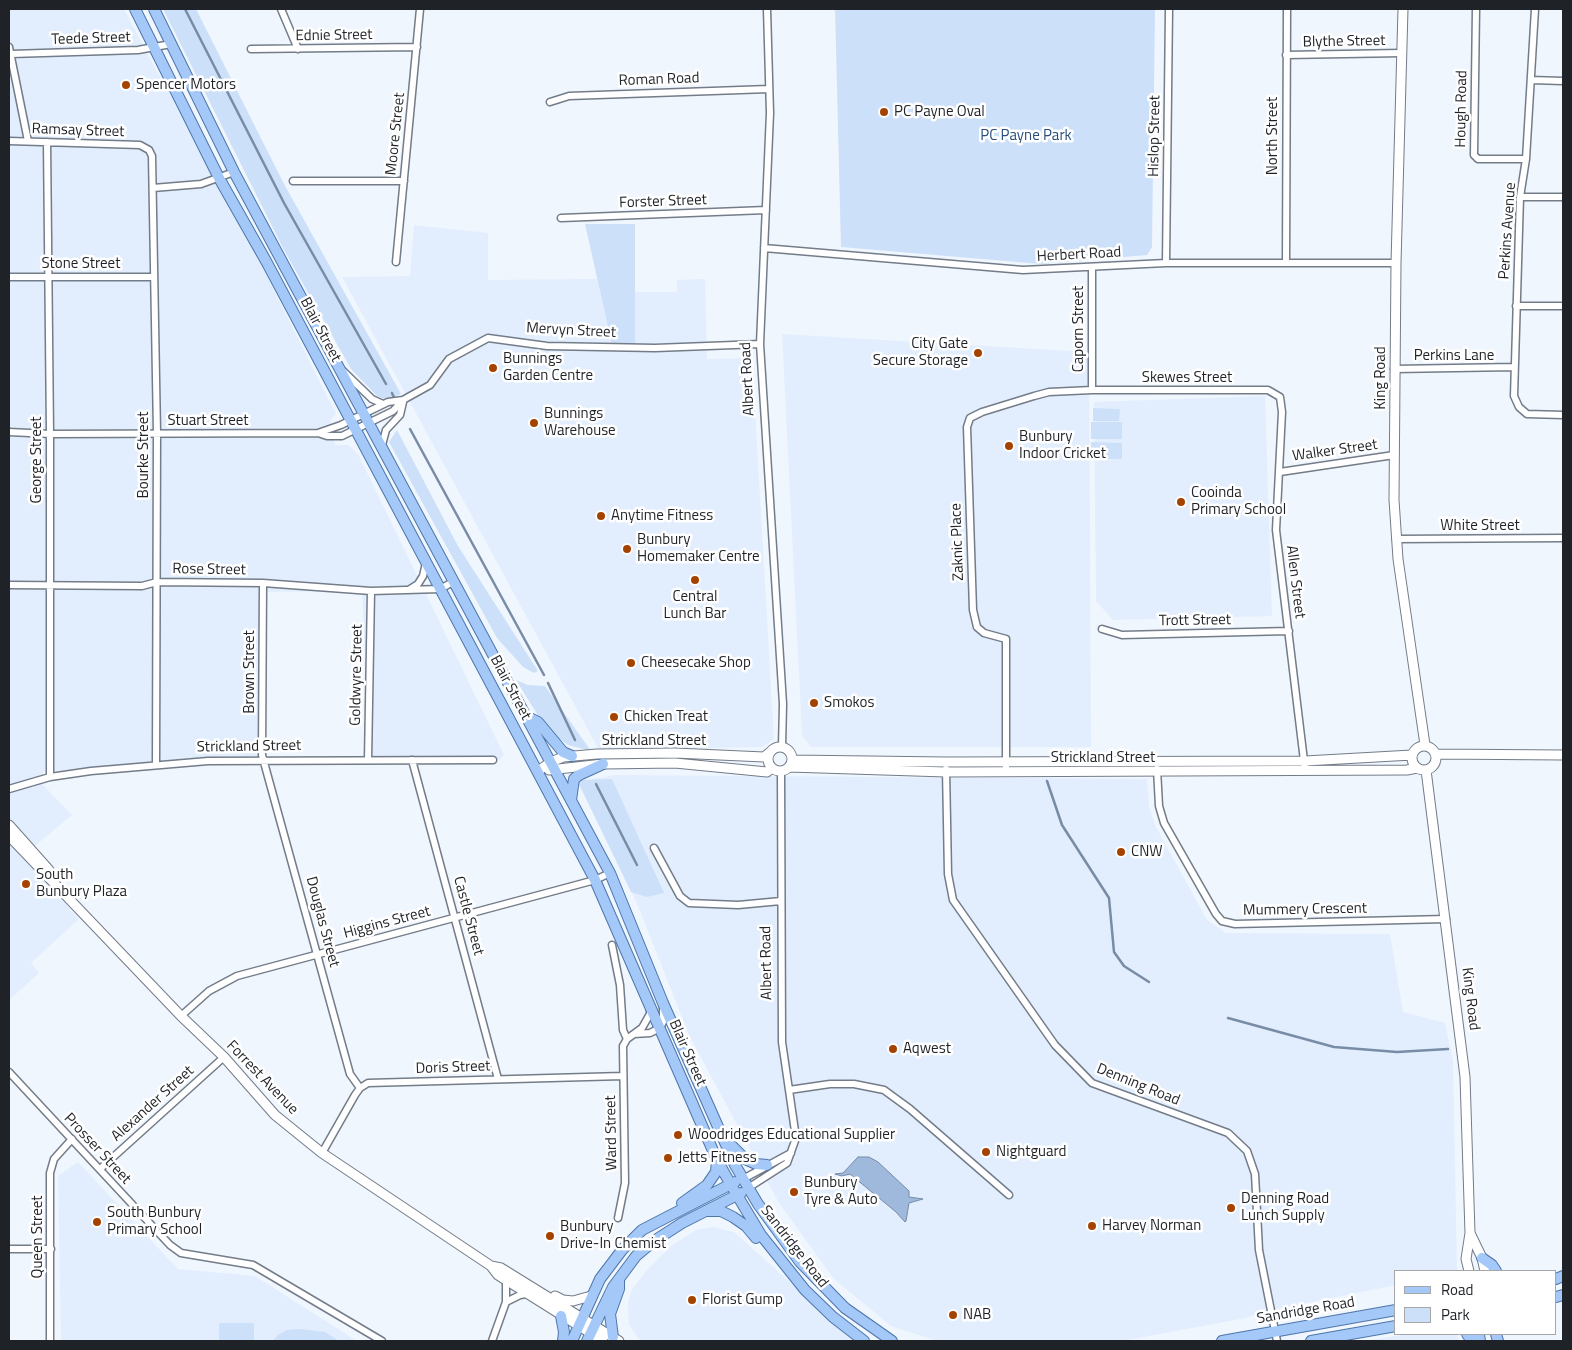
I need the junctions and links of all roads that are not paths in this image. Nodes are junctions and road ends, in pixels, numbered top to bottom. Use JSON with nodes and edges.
{"nodes":[{"id":1,"x":135,"y":9,"type":"edge"},
{"id":2,"x":154,"y":9,"type":"edge"},
{"id":3,"x":281,"y":9,"type":"edge"},
{"id":4,"x":420,"y":9,"type":"edge"},
{"id":5,"x":767,"y":9,"type":"edge"},
{"id":6,"x":1169,"y":9,"type":"edge"},
{"id":7,"x":1287,"y":9,"type":"edge"},
{"id":8,"x":1403,"y":9,"type":"edge"},
{"id":9,"x":1476,"y":9,"type":"edge"},
{"id":10,"x":1534,"y":9,"type":"edge"},
{"id":11,"x":171,"y":44,"type":"junction"},
{"id":12,"x":155,"y":47,"type":"junction"},
{"id":13,"x":417,"y":47,"type":"junction"},
{"id":14,"x":251,"y":49,"type":"dead end"},
{"id":15,"x":298,"y":49,"type":"junction"},
{"id":16,"x":10,"y":51,"type":"edge"},
{"id":17,"x":1402,"y":53,"type":"junction"},
{"id":18,"x":1286,"y":55,"type":"junction"},
{"id":19,"x":1531,"y":80,"type":"junction"},
{"id":20,"x":1563,"y":81,"type":"edge"},
{"id":21,"x":769,"y":89,"type":"junction"},
{"id":22,"x":550,"y":102,"type":"dead end"},
{"id":23,"x":9,"y":141,"type":"edge"},
{"id":24,"x":28,"y":141,"type":"junction"},
{"id":25,"x":47,"y":142,"type":"junction"},
{"id":26,"x":146,"y":147,"type":"joint"},
{"id":27,"x":1526,"y":159,"type":"junction"},
{"id":28,"x":234,"y":172,"type":"junction"},
{"id":29,"x":219,"y":178,"type":"junction"},
{"id":30,"x":293,"y":181,"type":"dead end"},
{"id":31,"x":404,"y":181,"type":"junction"},
{"id":32,"x":154,"y":188,"type":"junction"},
{"id":33,"x":1520,"y":197,"type":"junction"},
{"id":34,"x":1563,"y":197,"type":"edge"},
{"id":35,"x":766,"y":210,"type":"junction"},
{"id":36,"x":560,"y":218,"type":"dead end"},
{"id":37,"x":764,"y":248,"type":"junction"},
{"id":38,"x":396,"y":262,"type":"dead end"},
{"id":39,"x":1286,"y":262,"type":"junction"},
{"id":40,"x":1166,"y":263,"type":"junction"},
{"id":41,"x":1396,"y":263,"type":"junction"},
{"id":42,"x":1092,"y":268,"type":"junction"},
{"id":43,"x":9,"y":277,"type":"edge"},
{"id":44,"x":49,"y":277,"type":"junction"},
{"id":45,"x":153,"y":277,"type":"junction"},
{"id":46,"x":1516,"y":306,"type":"junction"},
{"id":47,"x":1563,"y":306,"type":"edge"},
{"id":48,"x":760,"y":344,"type":"junction"},
{"id":49,"x":1394,"y":368,"type":"junction"},
{"id":50,"x":1514,"y":368,"type":"junction"},
{"id":51,"x":342,"y":371,"type":"junction"},
{"id":52,"x":1092,"y":390,"type":"junction"},
{"id":53,"x":1280,"y":397,"type":"joint"},
{"id":54,"x":403,"y":400,"type":"junction"},
{"id":55,"x":383,"y":404,"type":"junction"},
{"id":56,"x":365,"y":414,"type":"junction"},
{"id":57,"x":1563,"y":415,"type":"edge"},
{"id":58,"x":351,"y":420,"type":"junction"},
{"id":59,"x":370,"y":424,"type":"junction"},
{"id":60,"x":356,"y":430,"type":"junction"},
{"id":61,"x":9,"y":432,"type":"edge"},
{"id":62,"x":157,"y":433,"type":"junction"},
{"id":63,"x":318,"y":433,"type":"junction"},
{"id":64,"x":50,"y":434,"type":"junction"},
{"id":65,"x":382,"y":445,"type":"junction"},
{"id":66,"x":1394,"y":455,"type":"junction"},
{"id":67,"x":1280,"y":472,"type":"junction"},
{"id":68,"x":1563,"y":538,"type":"edge"},
{"id":69,"x":1396,"y":539,"type":"junction"},
{"id":70,"x":426,"y":563,"type":"junction"},
{"id":71,"x":157,"y":582,"type":"junction"},
{"id":72,"x":453,"y":582,"type":"junction"},
{"id":73,"x":263,"y":583,"type":"junction"},
{"id":74,"x":9,"y":585,"type":"edge"},
{"id":75,"x":49,"y":586,"type":"junction"},
{"id":76,"x":440,"y":589,"type":"junction"},
{"id":77,"x":409,"y":590,"type":"junction"},
{"id":78,"x":371,"y":591,"type":"junction"},
{"id":79,"x":1102,"y":629,"type":"dead end"},
{"id":80,"x":1289,"y":631,"type":"junction"},
{"id":81,"x":526,"y":715,"type":"junction"},
{"id":82,"x":1424,"y":745,"type":"junction"},
{"id":83,"x":782,"y":747,"type":"junction"},
{"id":84,"x":769,"y":753,"type":"junction"},
{"id":85,"x":1436,"y":754,"type":"junction"},
{"id":86,"x":1563,"y":754,"type":"edge"},
{"id":87,"x":1412,"y":755,"type":"junction"},
{"id":88,"x":572,"y":756,"type":"junction"},
{"id":89,"x":264,"y":760,"type":"junction"},
{"id":90,"x":368,"y":760,"type":"junction"},
{"id":91,"x":412,"y":760,"type":"junction"},
{"id":92,"x":493,"y":760,"type":"dead end"},
{"id":93,"x":1156,"y":760,"type":"junction"},
{"id":94,"x":1006,"y":761,"type":"junction"},
{"id":95,"x":946,"y":762,"type":"junction"},
{"id":96,"x":603,"y":764,"type":"junction"},
{"id":97,"x":156,"y":765,"type":"junction"},
{"id":98,"x":1305,"y":765,"type":"junction"},
{"id":99,"x":553,"y":766,"type":"junction"},
{"id":100,"x":788,"y":766,"type":"junction"},
{"id":101,"x":772,"y":768,"type":"junction"},
{"id":102,"x":1422,"y":769,"type":"junction"},
{"id":103,"x":538,"y":771,"type":"junction"},
{"id":104,"x":946,"y":772,"type":"junction"},
{"id":105,"x":1006,"y":772,"type":"junction"},
{"id":106,"x":1157,"y":772,"type":"junction"},
{"id":107,"x":50,"y":777,"type":"junction"},
{"id":108,"x":9,"y":789,"type":"edge"},
{"id":109,"x":571,"y":800,"type":"junction"},
{"id":110,"x":9,"y":825,"type":"edge"},
{"id":111,"x":9,"y":836,"type":"edge"},
{"id":112,"x":654,"y":848,"type":"dead end"},
{"id":113,"x":610,"y":873,"type":"junction"},
{"id":114,"x":595,"y":880,"type":"junction"},
{"id":115,"x":781,"y":901,"type":"junction"},
{"id":116,"x":86,"y":915,"type":"junction"},
{"id":117,"x":455,"y":917,"type":"junction"},
{"id":118,"x":1446,"y":919,"type":"junction"},
{"id":119,"x":612,"y":945,"type":"dead end"},
{"id":120,"x":318,"y":954,"type":"junction"},
{"id":121,"x":663,"y":1003,"type":"junction"},
{"id":122,"x":650,"y":1006,"type":"junction"},
{"id":123,"x":180,"y":1016,"type":"junction"},
{"id":124,"x":660,"y":1028,"type":"junction"},
{"id":125,"x":630,"y":1037,"type":"junction"},
{"id":126,"x":224,"y":1057,"type":"junction"},
{"id":127,"x":9,"y":1072,"type":"edge"},
{"id":128,"x":623,"y":1076,"type":"junction"},
{"id":129,"x":498,"y":1079,"type":"junction"},
{"id":130,"x":360,"y":1088,"type":"junction"},
{"id":131,"x":789,"y":1090,"type":"junction"},
{"id":132,"x":722,"y":1135,"type":"junction"},
{"id":133,"x":72,"y":1140,"type":"junction"},
{"id":134,"x":322,"y":1153,"type":"junction"},
{"id":135,"x":791,"y":1153,"type":"junction"},
{"id":136,"x":717,"y":1160,"type":"junction"},
{"id":137,"x":767,"y":1165,"type":"junction"},
{"id":138,"x":100,"y":1169,"type":"junction"},
{"id":139,"x":743,"y":1179,"type":"junction"},
{"id":140,"x":730,"y":1185,"type":"junction"},
{"id":141,"x":748,"y":1188,"type":"junction"},
{"id":142,"x":736,"y":1195,"type":"junction"},
{"id":143,"x":1009,"y":1195,"type":"dead end"},
{"id":144,"x":706,"y":1211,"type":"junction"},
{"id":145,"x":618,"y":1218,"type":"dead end"},
{"id":146,"x":642,"y":1230,"type":"junction"},
{"id":147,"x":1470,"y":1233,"type":"junction"},
{"id":148,"x":9,"y":1249,"type":"edge"},
{"id":149,"x":51,"y":1249,"type":"junction"},
{"id":150,"x":1482,"y":1258,"type":"junction"},
{"id":151,"x":491,"y":1266,"type":"junction"},
{"id":152,"x":1469,"y":1270,"type":"edge"},
{"id":153,"x":1485,"y":1270,"type":"edge"},
{"id":154,"x":1495,"y":1270,"type":"edge"},
{"id":155,"x":619,"y":1278,"type":"junction"},
{"id":156,"x":506,"y":1280,"type":"junction"},
{"id":157,"x":805,"y":1290,"type":"junction"},
{"id":158,"x":527,"y":1294,"type":"junction"},
{"id":159,"x":542,"y":1294,"type":"junction"},
{"id":160,"x":591,"y":1296,"type":"junction"},
{"id":161,"x":506,"y":1302,"type":"junction"},
{"id":162,"x":1394,"y":1310,"type":"edge"},
{"id":163,"x":561,"y":1316,"type":"junction"},
{"id":164,"x":580,"y":1323,"type":"junction"},
{"id":165,"x":1394,"y":1326,"type":"edge"},
{"id":166,"x":591,"y":1334,"type":"edge"},
{"id":167,"x":1276,"y":1336,"type":"edge"},
{"id":168,"x":612,"y":1340,"type":"edge"},
{"id":169,"x":50,"y":1341,"type":"edge"},
{"id":170,"x":382,"y":1341,"type":"edge"},
{"id":171,"x":492,"y":1341,"type":"edge"},
{"id":172,"x":563,"y":1341,"type":"edge"},
{"id":173,"x":572,"y":1341,"type":"edge"},
{"id":174,"x":864,"y":1341,"type":"edge"},
{"id":175,"x":892,"y":1341,"type":"edge"},
{"id":176,"x":1222,"y":1341,"type":"edge"},
{"id":177,"x":1311,"y":1341,"type":"edge"}],
"edges":[{"from":1,"to":12,"type":"main road","name":"Blair Street"},
{"from":2,"to":11,"type":"main road","name":"Blair Street"},
{"from":3,"to":15,"type":"street"},
{"from":4,"to":13,"type":"street","name":"Moore Street"},
{"from":5,"to":21,"type":"street","name":"Albert Road"},
{"from":6,"to":40,"type":"street","name":"Hislop Street"},
{"from":7,"to":18,"type":"street","name":"North Street"},
{"from":8,"to":17,"type":"street","name":"King Road"},
{"from":9,"to":27,"type":"street","name":"Hough Road"},
{"from":10,"to":19,"type":"street","name":"Perkins Avenue"},
{"from":11,"to":12,"type":"street","name":"Teede Street"},
{"from":11,"to":28,"type":"main road","name":"Blair Street"},
{"from":12,"to":16,"type":"street","name":"Teede Street"},
{"from":12,"to":29,"type":"main road","name":"Blair Street"},
{"from":13,"to":15,"type":"street","name":"Ednie Street"},
{"from":13,"to":31,"type":"street","name":"Moore Street"},
{"from":14,"to":15,"type":"street","name":"Ednie Street"},
{"from":16,"to":24,"type":"street"},
{"from":17,"to":18,"type":"street","name":"Blythe Street"},
{"from":17,"to":41,"type":"street","name":"King Road"},
{"from":18,"to":39,"type":"street","name":"North Street"},
{"from":19,"to":20,"type":"street"},
{"from":19,"to":27,"type":"street","name":"Perkins Avenue"},
{"from":21,"to":22,"type":"street","name":"Roman Road"},
{"from":21,"to":35,"type":"street","name":"Albert Road"},
{"from":23,"to":24,"type":"street","name":"Ramsay Street"},
{"from":24,"to":25,"type":"street","name":"Ramsay Street"},
{"from":25,"to":26,"type":"street","name":"Ramsay Street"},
{"from":25,"to":44,"type":"street","name":"George Street"},
{"from":26,"to":32,"type":"street","name":"Bourke Street"},
{"from":27,"to":33,"type":"street","name":"Perkins Avenue"},
{"from":28,"to":29,"type":"street"},
{"from":28,"to":51,"type":"main road","name":"Blair Street"},
{"from":29,"to":32,"type":"street"},
{"from":29,"to":58,"type":"main road","name":"Blair Street"},
{"from":30,"to":31,"type":"street"},
{"from":31,"to":38,"type":"street","name":"Moore Street"},
{"from":32,"to":45,"type":"street","name":"Bourke Street"},
{"from":33,"to":34,"type":"street"},
{"from":33,"to":46,"type":"street","name":"Perkins Avenue"},
{"from":35,"to":36,"type":"street","name":"Forster Street"},
{"from":35,"to":37,"type":"street","name":"Albert Road"},
{"from":37,"to":42,"type":"street","name":"Herbert Road"},
{"from":37,"to":48,"type":"street","name":"Albert Road"},
{"from":39,"to":40,"type":"street","name":"Herbert Road"},
{"from":39,"to":41,"type":"street","name":"Herbert Road"},
{"from":40,"to":42,"type":"street","name":"Herbert Road"},
{"from":41,"to":49,"type":"street","name":"King Road"},
{"from":42,"to":52,"type":"street","name":"Caporn Street"},
{"from":43,"to":44,"type":"street","name":"Stone Street"},
{"from":44,"to":45,"type":"street","name":"Stone Street"},
{"from":44,"to":64,"type":"street","name":"George Street"},
{"from":45,"to":62,"type":"street","name":"Bourke Street"},
{"from":46,"to":47,"type":"street"},
{"from":46,"to":50,"type":"street","name":"Perkins Avenue"},
{"from":48,"to":54,"type":"street","name":"Mervyn Street"},
{"from":48,"to":83,"type":"street","name":"Albert Road"},
{"from":49,"to":50,"type":"street","name":"Perkins Lane"},
{"from":49,"to":66,"type":"street","name":"King Road"},
{"from":50,"to":57,"type":"street","name":"Perkins Avenue"},
{"from":51,"to":55,"type":"street"},
{"from":51,"to":56,"type":"main road","name":"Blair Street"},
{"from":52,"to":53,"type":"street","name":"Skewes Street"},
{"from":52,"to":94,"type":"street","name":"Zaknic Place"},
{"from":53,"to":67,"type":"street","name":"Allen Street"},
{"from":54,"to":55,"type":"street","name":"Mervyn Street"},
{"from":54,"to":59,"type":"street","name":"Mervyn Street"},
{"from":54,"to":65,"type":"street"},
{"from":55,"to":56,"type":"street","name":"Mervyn Street"},
{"from":56,"to":58,"type":"street","name":"Mervyn Street"},
{"from":56,"to":59,"type":"main road","name":"Blair Street"},
{"from":58,"to":60,"type":"main road","name":"Blair Street"},
{"from":58,"to":63,"type":"street","name":"Stuart Street"},
{"from":59,"to":60,"type":"street","name":"Mervyn Street"},
{"from":59,"to":65,"type":"main road","name":"Blair Street"},
{"from":60,"to":63,"type":"street","name":"Stuart Street"},
{"from":60,"to":70,"type":"main road","name":"Blair Street"},
{"from":61,"to":64,"type":"street","name":"Stuart Street"},
{"from":62,"to":63,"type":"street","name":"Stuart Street"},
{"from":62,"to":64,"type":"street","name":"Stuart Street"},
{"from":62,"to":71,"type":"street","name":"Bourke Street"},
{"from":64,"to":75,"type":"street","name":"George Street"},
{"from":65,"to":72,"type":"main road","name":"Blair Street"},
{"from":66,"to":67,"type":"street","name":"Walker Street"},
{"from":66,"to":69,"type":"street","name":"King Road"},
{"from":67,"to":80,"type":"street","name":"Allen Street"},
{"from":68,"to":69,"type":"street","name":"White Street"},
{"from":69,"to":82,"type":"street","name":"King Road"},
{"from":70,"to":76,"type":"main road","name":"Blair Street"},
{"from":70,"to":77,"type":"street"},
{"from":71,"to":73,"type":"street","name":"Rose Street"},
{"from":71,"to":75,"type":"street","name":"Rose Street"},
{"from":71,"to":97,"type":"street","name":"Bourke Street"},
{"from":72,"to":76,"type":"street","name":"Rose Street"},
{"from":72,"to":81,"type":"main road","name":"Blair Street"},
{"from":73,"to":78,"type":"street","name":"Rose Street"},
{"from":73,"to":89,"type":"street","name":"Brown Street"},
{"from":74,"to":75,"type":"street","name":"Rose Street"},
{"from":75,"to":107,"type":"street","name":"George Street"},
{"from":76,"to":77,"type":"street","name":"Rose Street"},
{"from":76,"to":103,"type":"main road","name":"Blair Street"},
{"from":77,"to":78,"type":"street","name":"Rose Street"},
{"from":78,"to":90,"type":"street","name":"Goldwyre Street"},
{"from":79,"to":80,"type":"street","name":"Trott Street"},
{"from":80,"to":98,"type":"street","name":"Allen Street"},
{"from":81,"to":88,"type":"main road"},
{"from":81,"to":99,"type":"main road","name":"Blair Street"},
{"from":82,"to":85,"type":"street"},
{"from":82,"to":87,"type":"street"},
{"from":83,"to":84,"type":"street"},
{"from":83,"to":100,"type":"street"},
{"from":84,"to":88,"type":"street","name":"Strickland Street"},
{"from":84,"to":101,"type":"street"},
{"from":85,"to":86,"type":"street"},
{"from":85,"to":102,"type":"street"},
{"from":87,"to":98,"type":"street","name":"Strickland Street"},
{"from":87,"to":102,"type":"street"},
{"from":88,"to":99,"type":"street","name":"Strickland Street"},
{"from":89,"to":90,"type":"street","name":"Strickland Street"},
{"from":89,"to":97,"type":"street","name":"Strickland Street"},
{"from":89,"to":120,"type":"street","name":"Douglas Street"},
{"from":90,"to":91,"type":"street","name":"Strickland Street"},
{"from":91,"to":92,"type":"street","name":"Strickland Street"},
{"from":91,"to":117,"type":"street","name":"Castle Street"},
{"from":93,"to":94,"type":"street","name":"Strickland Street"},
{"from":93,"to":98,"type":"street","name":"Strickland Street"},
{"from":93,"to":106,"type":"street","name":"Mummery Crescent"},
{"from":94,"to":95,"type":"street","name":"Strickland Street"},
{"from":94,"to":105,"type":"street","name":"Zaknic Place"},
{"from":95,"to":100,"type":"street","name":"Strickland Street"},
{"from":95,"to":104,"type":"street","name":"Denning Road"},
{"from":96,"to":99,"type":"street","name":"Strickland Street"},
{"from":96,"to":101,"type":"street","name":"Strickland Street"},
{"from":96,"to":109,"type":"main road"},
{"from":97,"to":107,"type":"street","name":"Strickland Street"},
{"from":98,"to":102,"type":"street","name":"Strickland Street"},
{"from":98,"to":106,"type":"street","name":"Strickland Street"},
{"from":99,"to":103,"type":"street","name":"Strickland Street"},
{"from":99,"to":109,"type":"main road","name":"Blair Street"},
{"from":100,"to":101,"type":"street"},
{"from":100,"to":104,"type":"street","name":"Strickland Street"},
{"from":100,"to":115,"type":"street","name":"Albert Road"},
{"from":102,"to":118,"type":"street","name":"King Road"},
{"from":103,"to":114,"type":"main road","name":"Blair Street"},
{"from":104,"to":105,"type":"street","name":"Strickland Street"},
{"from":104,"to":167,"type":"street","name":"Denning Road"},
{"from":105,"to":106,"type":"street","name":"Strickland Street"},
{"from":106,"to":118,"type":"street","name":"Mummery Crescent"},
{"from":107,"to":108,"type":"street","name":"Strickland Street"},
{"from":109,"to":113,"type":"main road","name":"Blair Street"},
{"from":110,"to":116,"type":"street","name":"Forrest Avenue"},
{"from":111,"to":116,"type":"street","name":"Forrest Avenue"},
{"from":112,"to":115,"type":"street"},
{"from":113,"to":114,"type":"street","name":"Higgins Street"},
{"from":113,"to":121,"type":"main road","name":"Blair Street"},
{"from":114,"to":117,"type":"street","name":"Higgins Street"},
{"from":114,"to":122,"type":"main road","name":"Blair Street"},
{"from":115,"to":131,"type":"street","name":"Albert Road"},
{"from":116,"to":123,"type":"street","name":"Forrest Avenue"},
{"from":117,"to":120,"type":"street","name":"Higgins Street"},
{"from":117,"to":129,"type":"street","name":"Castle Street"},
{"from":118,"to":147,"type":"street","name":"King Road"},
{"from":119,"to":125,"type":"street"},
{"from":120,"to":123,"type":"street","name":"Higgins Street"},
{"from":120,"to":130,"type":"street","name":"Douglas Street"},
{"from":121,"to":124,"type":"street"},
{"from":121,"to":132,"type":"main road","name":"Blair Street"},
{"from":122,"to":124,"type":"main road","name":"Blair Street"},
{"from":122,"to":125,"type":"street"},
{"from":123,"to":126,"type":"street","name":"Forrest Avenue"},
{"from":124,"to":125,"type":"street"},
{"from":124,"to":136,"type":"main road","name":"Blair Street"},
{"from":125,"to":128,"type":"street","name":"Ward Street"},
{"from":126,"to":134,"type":"street","name":"Forrest Avenue"},
{"from":126,"to":138,"type":"street","name":"Alexander Street"},
{"from":127,"to":133,"type":"street","name":"Prosser Street"},
{"from":128,"to":129,"type":"street","name":"Doris Street"},
{"from":128,"to":145,"type":"street","name":"Ward Street"},
{"from":129,"to":130,"type":"street","name":"Doris Street"},
{"from":130,"to":134,"type":"street"},
{"from":131,"to":135,"type":"street","name":"Albert Road"},
{"from":131,"to":143,"type":"street"},
{"from":132,"to":137,"type":"main road"},
{"from":132,"to":139,"type":"main road","name":"Blair Street"},
{"from":133,"to":138,"type":"street","name":"Prosser Street"},
{"from":133,"to":149,"type":"street","name":"Queen Street"},
{"from":134,"to":151,"type":"street","name":"Forrest Avenue"},
{"from":135,"to":137,"type":"street"},
{"from":135,"to":141,"type":"street","name":"Albert Road"},
{"from":136,"to":140,"type":"main road","name":"Blair Street"},
{"from":136,"to":146,"type":"main road"},
{"from":137,"to":139,"type":"street"},
{"from":138,"to":170,"type":"street","name":"Prosser Street"},
{"from":139,"to":140,"type":"main road"},
{"from":139,"to":141,"type":"main road","name":"Sandridge Road"},
{"from":140,"to":142,"type":"main road","name":"Sandridge Road"},
{"from":140,"to":146,"type":"main road"},
{"from":141,"to":142,"type":"main road"},
{"from":141,"to":175,"type":"main road","name":"Sandridge Road"},
{"from":142,"to":144,"type":"main road"},
{"from":142,"to":157,"type":"main road","name":"Sandridge Road"},
{"from":144,"to":155,"type":"main road"},
{"from":144,"to":157,"type":"main road"},
{"from":146,"to":160,"type":"main road"},
{"from":147,"to":150,"type":"street","name":"King Road"},
{"from":147,"to":152,"type":"street","name":"King Road"},
{"from":148,"to":149,"type":"street"},
{"from":149,"to":169,"type":"street","name":"Queen Street"},
{"from":150,"to":153,"type":"street","name":"King Road"},
{"from":150,"to":154,"type":"main road"},
{"from":151,"to":156,"type":"street","name":"Forrest Avenue"},
{"from":151,"to":159,"type":"street","name":"Forrest Avenue"},
{"from":155,"to":166,"type":"main road"},
{"from":155,"to":168,"type":"main road"},
{"from":156,"to":158,"type":"street","name":"Forrest Avenue"},
{"from":156,"to":161,"type":"street"},
{"from":157,"to":174,"type":"main road","name":"Sandridge Road"},
{"from":158,"to":161,"type":"street"},
{"from":158,"to":163,"type":"street","name":"Forrest Avenue"},
{"from":159,"to":160,"type":"street"},
{"from":159,"to":164,"type":"street","name":"Forrest Avenue"},
{"from":160,"to":164,"type":"main road"},
{"from":161,"to":171,"type":"street"},
{"from":162,"to":167,"type":"main road","name":"Sandridge Road"},
{"from":163,"to":164,"type":"street","name":"Forrest Avenue"},
{"from":163,"to":172,"type":"main road"},
{"from":164,"to":166,"type":"street","name":"Forrest Avenue"},
{"from":164,"to":173,"type":"main road"},
{"from":165,"to":177,"type":"main road","name":"Sandridge Road"},
{"from":166,"to":168,"type":"street","name":"Forrest Avenue"},
{"from":167,"to":176,"type":"main road","name":"Sandridge Road"}]}
